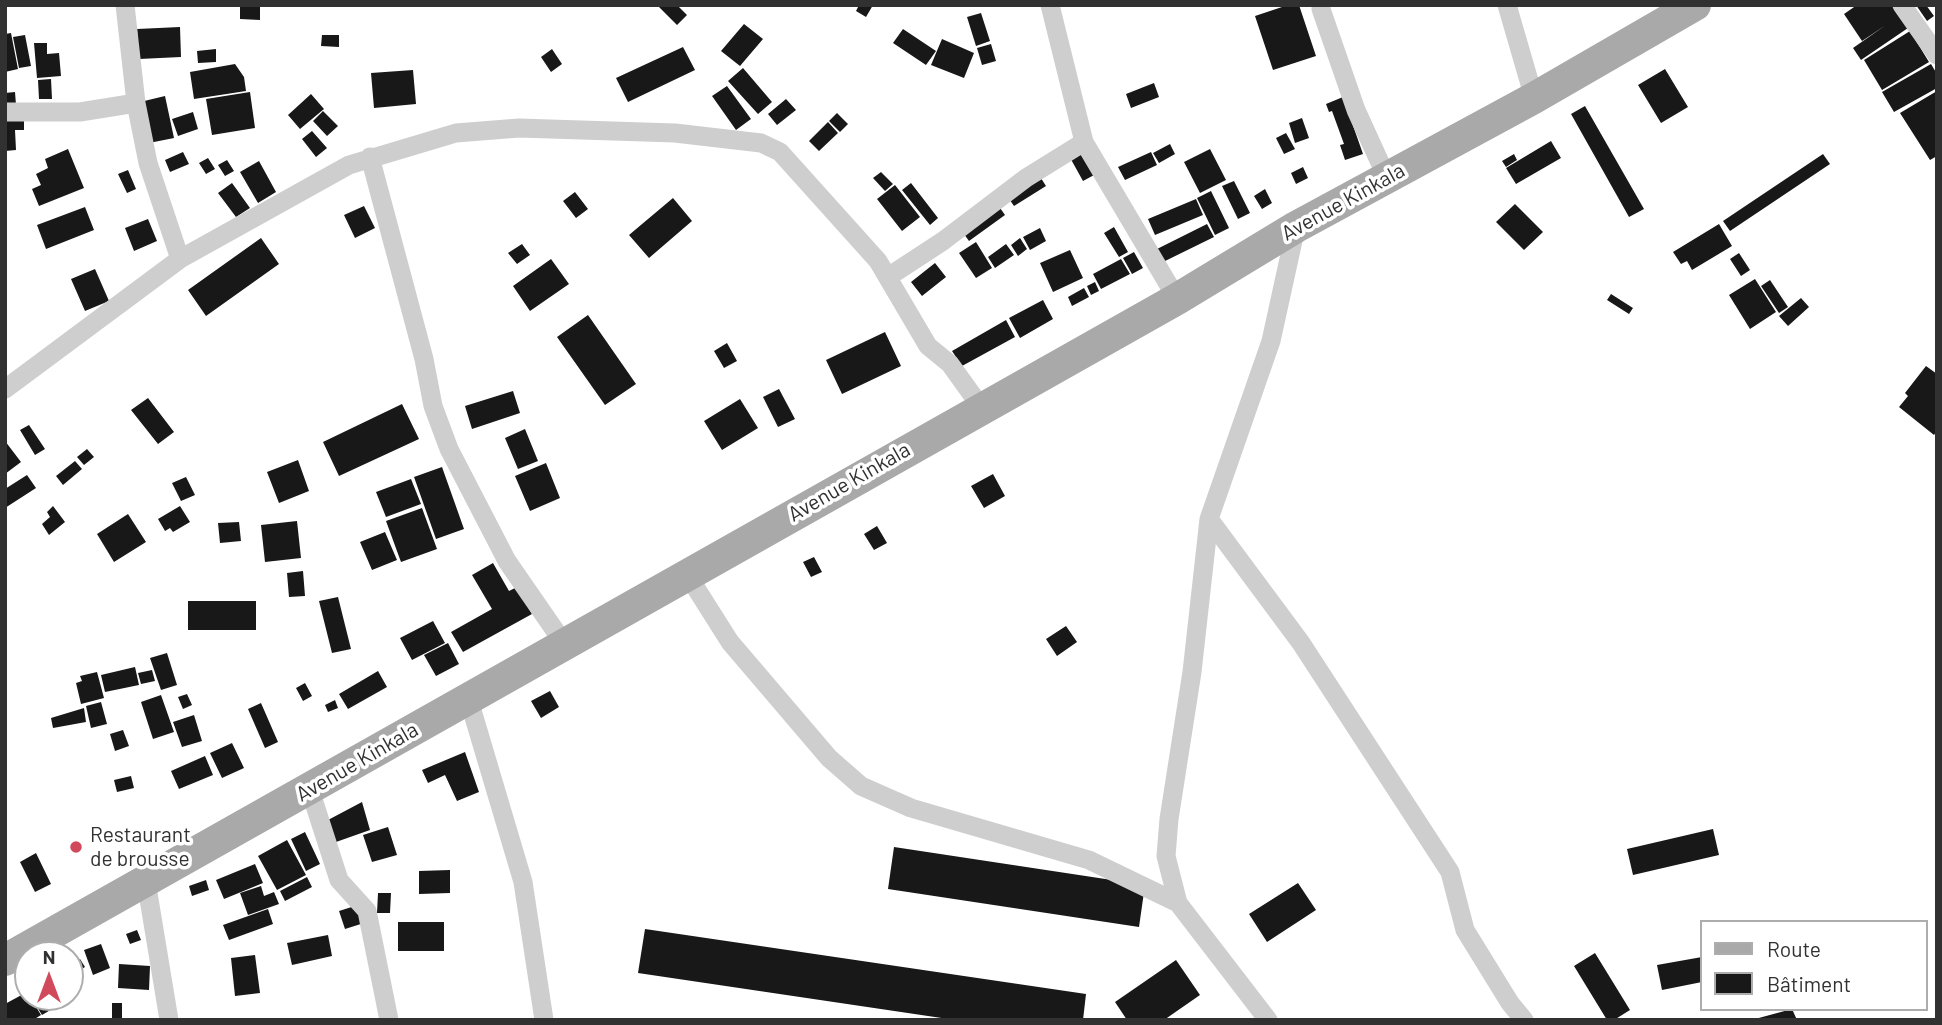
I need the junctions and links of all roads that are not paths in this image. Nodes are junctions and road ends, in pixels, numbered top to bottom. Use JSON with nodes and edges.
{"nodes":[{"id":1,"x":125,"y":5,"type":"edge"},
{"id":2,"x":1050,"y":5,"type":"edge"},
{"id":3,"x":1507,"y":5,"type":"edge"},
{"id":4,"x":1695,"y":5,"type":"edge"},
{"id":5,"x":1902,"y":5,"type":"edge"},
{"id":6,"x":1321,"y":9,"type":"dead end"},
{"id":7,"x":1937,"y":55,"type":"edge"},
{"id":8,"x":1534,"y":98,"type":"junction"},
{"id":9,"x":136,"y":103,"type":"junction"},
{"id":10,"x":5,"y":112,"type":"edge"},
{"id":11,"x":1084,"y":142,"type":"junction"},
{"id":12,"x":370,"y":157,"type":"junction"},
{"id":13,"x":1387,"y":178,"type":"junction"},
{"id":14,"x":1296,"y":227,"type":"junction"},
{"id":15,"x":180,"y":259,"type":"junction"},
{"id":16,"x":888,"y":277,"type":"junction"},
{"id":17,"x":1177,"y":299,"type":"junction"},
{"id":18,"x":5,"y":389,"type":"edge"},
{"id":19,"x":981,"y":407,"type":"junction"},
{"id":20,"x":1209,"y":519,"type":"junction"},
{"id":21,"x":687,"y":574,"type":"junction"},
{"id":22,"x":565,"y":645,"type":"junction"},
{"id":23,"x":468,"y":697,"type":"junction"},
{"id":24,"x":310,"y":790,"type":"junction"},
{"id":25,"x":146,"y":881,"type":"junction"},
{"id":26,"x":1178,"y":903,"type":"junction"},
{"id":27,"x":5,"y":960,"type":"edge"},
{"id":28,"x":169,"y":1020,"type":"edge"},
{"id":29,"x":389,"y":1020,"type":"edge"},
{"id":30,"x":544,"y":1020,"type":"edge"},
{"id":31,"x":1268,"y":1020,"type":"edge"},
{"id":32,"x":1524,"y":1020,"type":"edge"}],
"edges":[{"from":1,"to":9,"type":"street"},
{"from":2,"to":11,"type":"street"},
{"from":3,"to":8,"type":"street"},
{"from":4,"to":8,"type":"main road","name":"Avenue Kinkala"},
{"from":5,"to":7,"type":"street"},
{"from":6,"to":13,"type":"street"},
{"from":8,"to":13,"type":"main road","name":"Avenue Kinkala"},
{"from":9,"to":10,"type":"street"},
{"from":9,"to":15,"type":"street"},
{"from":11,"to":16,"type":"street"},
{"from":11,"to":17,"type":"street"},
{"from":12,"to":15,"type":"street"},
{"from":12,"to":16,"type":"street"},
{"from":12,"to":22,"type":"street"},
{"from":13,"to":14,"type":"main road","name":"Avenue Kinkala"},
{"from":14,"to":17,"type":"main road","name":"Avenue Kinkala"},
{"from":14,"to":20,"type":"street"},
{"from":15,"to":18,"type":"street"},
{"from":16,"to":19,"type":"street"},
{"from":17,"to":19,"type":"main road","name":"Avenue Kinkala"},
{"from":19,"to":21,"type":"main road","name":"Avenue Kinkala"},
{"from":20,"to":26,"type":"street"},
{"from":20,"to":32,"type":"street"},
{"from":21,"to":22,"type":"main road","name":"Avenue Kinkala"},
{"from":21,"to":26,"type":"street"},
{"from":22,"to":23,"type":"main road","name":"Avenue Kinkala"},
{"from":23,"to":24,"type":"main road","name":"Avenue Kinkala"},
{"from":23,"to":30,"type":"street"},
{"from":24,"to":25,"type":"main road","name":"Avenue Kinkala"},
{"from":24,"to":29,"type":"street"},
{"from":25,"to":27,"type":"main road","name":"Avenue Kinkala"},
{"from":25,"to":28,"type":"street"},
{"from":26,"to":31,"type":"street"}]}
